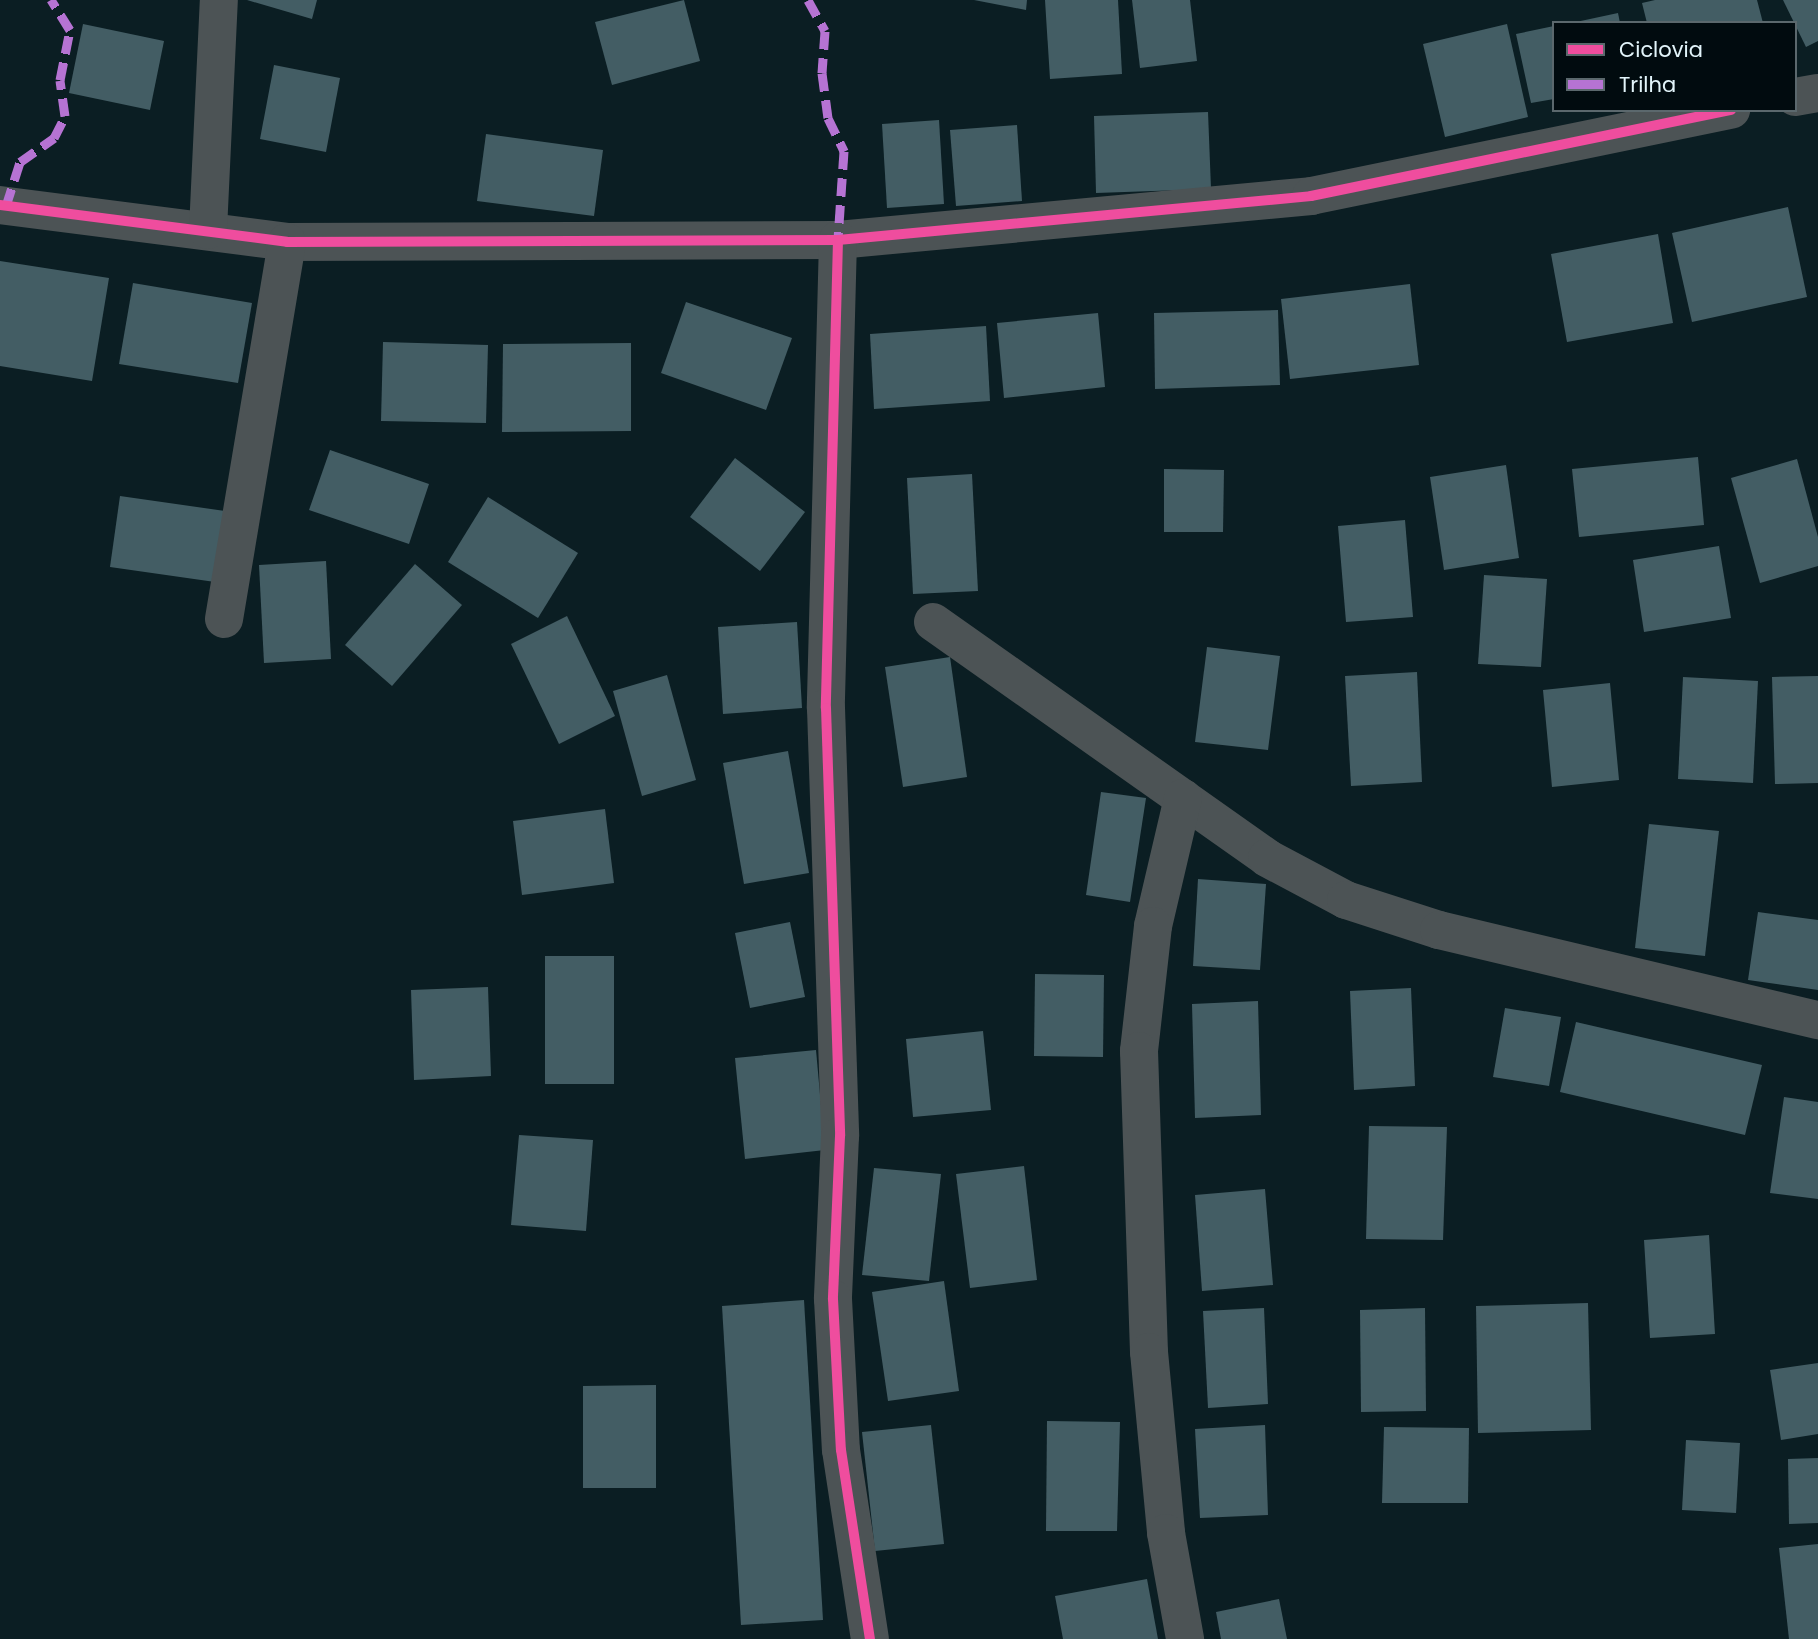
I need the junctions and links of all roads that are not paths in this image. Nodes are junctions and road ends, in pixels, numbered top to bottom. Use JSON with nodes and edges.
{"nodes":[{"id":1,"x":219,"y":0,"type":"edge"},
{"id":2,"x":1818,"y":93,"type":"edge"},
{"id":3,"x":1797,"y":97,"type":"edge"},
{"id":4,"x":1721,"y":112,"type":"edge"},
{"id":5,"x":0,"y":205,"type":"edge"},
{"id":6,"x":208,"y":230,"type":"junction"},
{"id":7,"x":838,"y":240,"type":"junction"},
{"id":8,"x":286,"y":242,"type":"junction"},
{"id":9,"x":224,"y":619,"type":"dead end"},
{"id":10,"x":933,"y":622,"type":"dead end"},
{"id":11,"x":1183,"y":798,"type":"junction"},
{"id":12,"x":1818,"y":1020,"type":"edge"},
{"id":13,"x":870,"y":1639,"type":"edge"},
{"id":14,"x":1185,"y":1639,"type":"edge"}],
"edges":[{"from":1,"to":6,"type":"street"},
{"from":2,"to":3,"type":"street"},
{"from":4,"to":7,"type":"street"},
{"from":5,"to":6,"type":"street"},
{"from":6,"to":8,"type":"street"},
{"from":7,"to":8,"type":"street"},
{"from":7,"to":13,"type":"street"},
{"from":8,"to":9,"type":"street"},
{"from":10,"to":11,"type":"street"},
{"from":11,"to":12,"type":"street"},
{"from":11,"to":14,"type":"street"}]}
